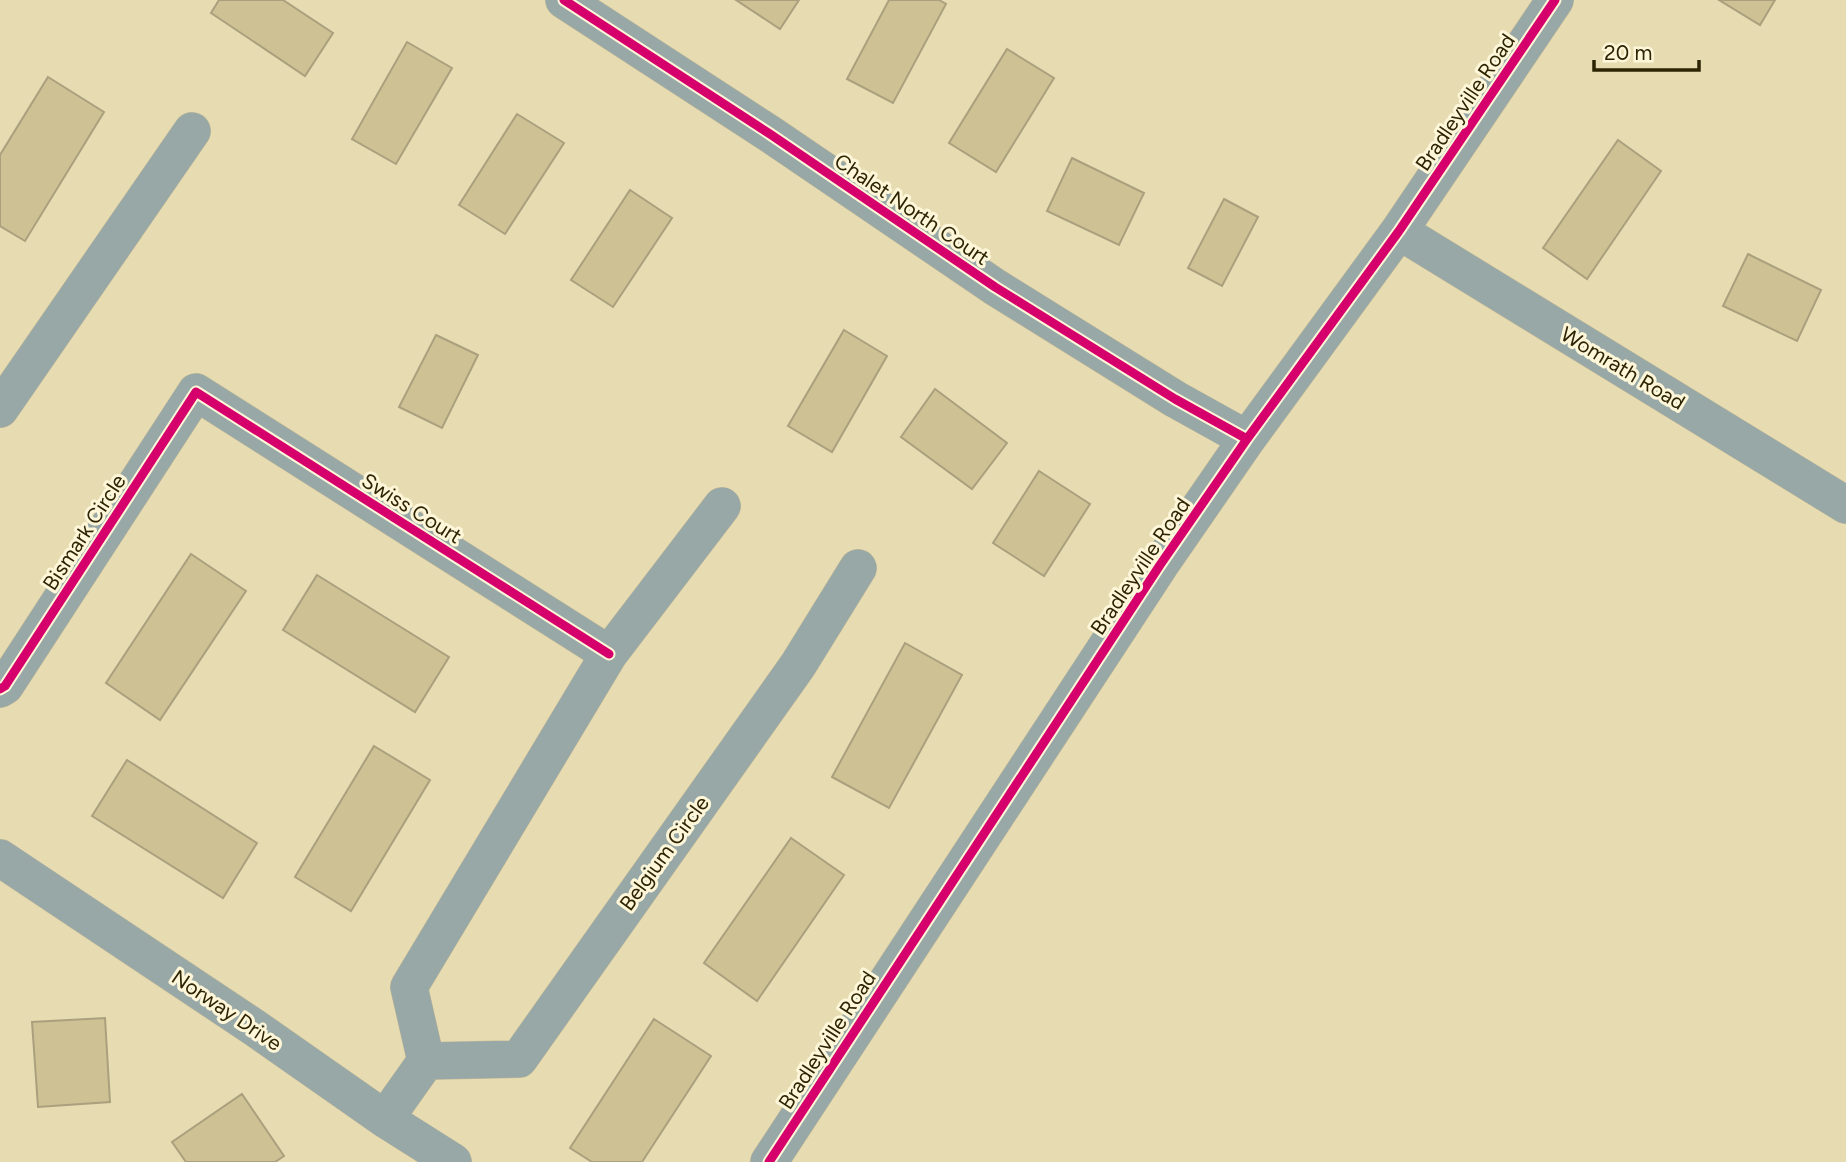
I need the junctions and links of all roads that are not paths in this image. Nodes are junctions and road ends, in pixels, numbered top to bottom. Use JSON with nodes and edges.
{"nodes":[{"id":1,"x":564,"y":0,"type":"edge"},
{"id":2,"x":1555,"y":0,"type":"edge"},
{"id":3,"x":192,"y":131,"type":"dead end"},
{"id":4,"x":1399,"y":231,"type":"junction"},
{"id":5,"x":196,"y":391,"type":"joint"},
{"id":6,"x":0,"y":409,"type":"edge"},
{"id":7,"x":1247,"y":439,"type":"junction"},
{"id":8,"x":1846,"y":505,"type":"edge"},
{"id":9,"x":722,"y":506,"type":"dead end"},
{"id":10,"x":858,"y":568,"type":"dead end"},
{"id":11,"x":609,"y":654,"type":"junction"},
{"id":12,"x":0,"y":689,"type":"edge"},
{"id":13,"x":0,"y":859,"type":"edge"},
{"id":14,"x":426,"y":1061,"type":"junction"},
{"id":15,"x":385,"y":1119,"type":"junction"},
{"id":16,"x":453,"y":1162,"type":"edge"},
{"id":17,"x":768,"y":1162,"type":"edge"}],
"edges":[{"from":1,"to":7,"type":"street","name":"Chalet North Court"},
{"from":2,"to":4,"type":"street","name":"Bradleyville Road"},
{"from":3,"to":6,"type":"street"},
{"from":4,"to":7,"type":"street","name":"Bradleyville Road"},
{"from":4,"to":8,"type":"street","name":"Womrath Road"},
{"from":5,"to":11,"type":"street","name":"Swiss Court"},
{"from":5,"to":12,"type":"street","name":"Bismark Circle"},
{"from":7,"to":17,"type":"street","name":"Bradleyville Road"},
{"from":9,"to":11,"type":"street"},
{"from":10,"to":14,"type":"street","name":"Belgium Circle"},
{"from":11,"to":14,"type":"street"},
{"from":13,"to":15,"type":"street","name":"Norway Drive"},
{"from":14,"to":15,"type":"street"},
{"from":15,"to":16,"type":"street","name":"Norway Drive"}]}
